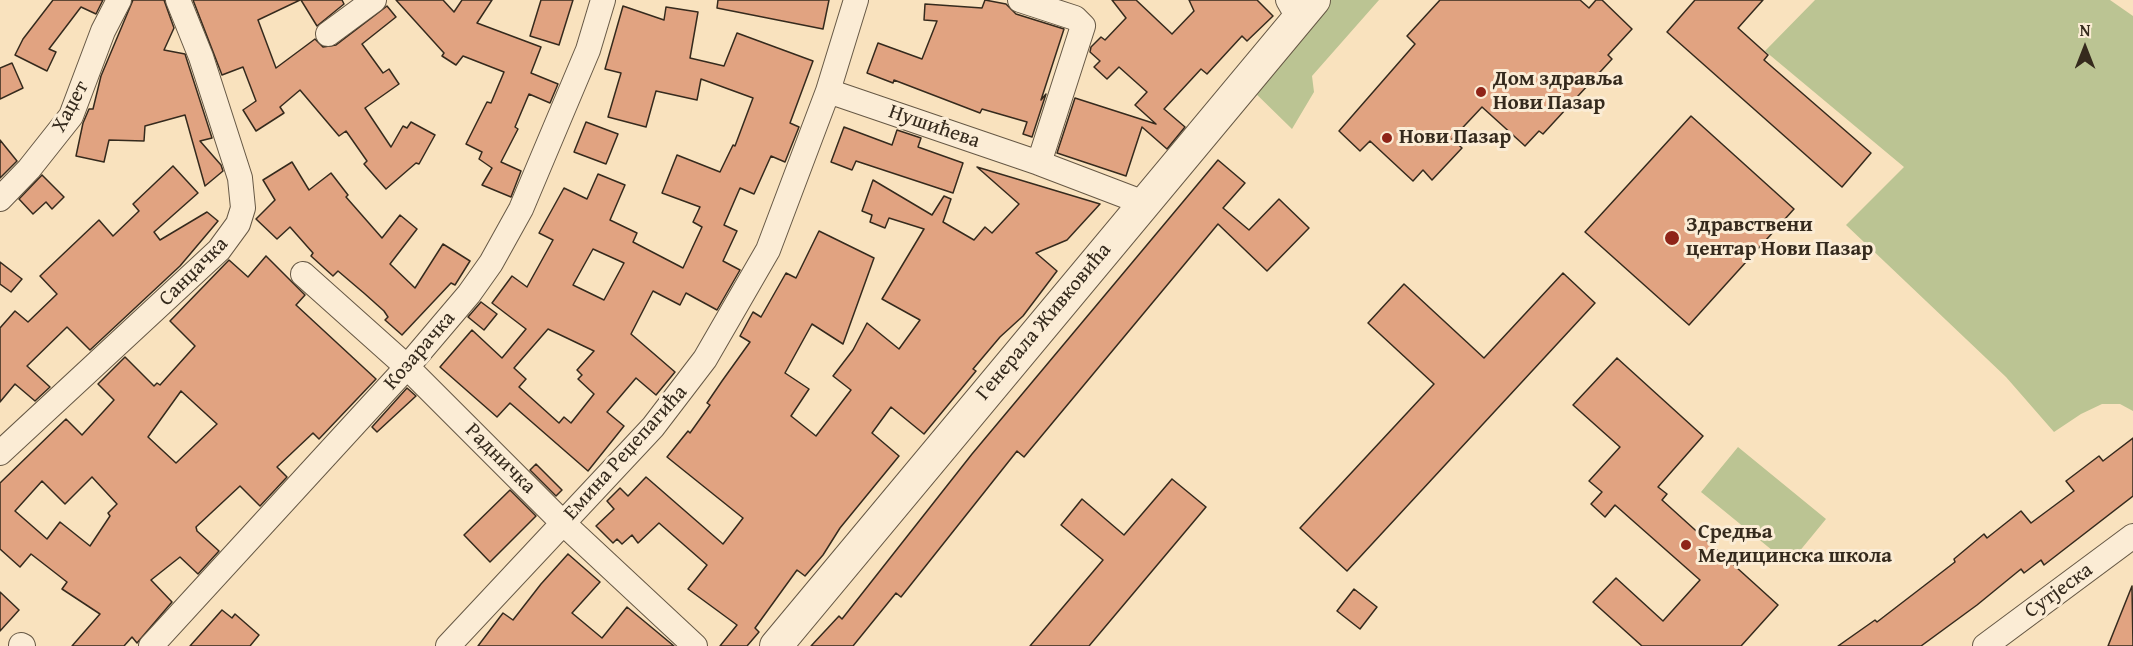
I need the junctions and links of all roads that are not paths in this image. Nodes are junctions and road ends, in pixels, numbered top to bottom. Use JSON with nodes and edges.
{"nodes":[{"id":1,"x":119,"y":0,"type":"edge"},
{"id":2,"x":178,"y":0,"type":"edge"},
{"id":3,"x":374,"y":0,"type":"edge"},
{"id":4,"x":603,"y":0,"type":"edge"},
{"id":5,"x":856,"y":0,"type":"edge"},
{"id":6,"x":1020,"y":0,"type":"edge"},
{"id":7,"x":1300,"y":6,"type":"edge"},
{"id":8,"x":328,"y":34,"type":"dead end"},
{"id":9,"x":828,"y":91,"type":"junction"},
{"id":10,"x":1040,"y":163,"type":"junction"},
{"id":11,"x":0,"y":199,"type":"edge"},
{"id":12,"x":1144,"y":203,"type":"junction"},
{"id":13,"x":303,"y":274,"type":"dead end"},
{"id":14,"x":406,"y":367,"type":"junction"},
{"id":15,"x":0,"y":453,"type":"edge"},
{"id":16,"x":563,"y":523,"type":"junction"},
{"id":17,"x":2133,"y":536,"type":"edge"},
{"id":18,"x":151,"y":646,"type":"edge"},
{"id":19,"x":448,"y":646,"type":"edge"},
{"id":20,"x":695,"y":646,"type":"edge"},
{"id":21,"x":776,"y":646,"type":"edge"},
{"id":22,"x":1985,"y":646,"type":"edge"}],
"edges":[{"from":1,"to":11,"type":"street","name":"Хаџет"},
{"from":2,"to":15,"type":"street","name":"Санџачка"},
{"from":3,"to":8,"type":"street"},
{"from":4,"to":14,"type":"street","name":"Козарачка"},
{"from":5,"to":9,"type":"street","name":"Емина Реџепагића"},
{"from":6,"to":10,"type":"street"},
{"from":7,"to":12,"type":"street","name":"Генерала Живковића"},
{"from":9,"to":10,"type":"street","name":"Нушићева"},
{"from":9,"to":16,"type":"street","name":"Емина Реџепагића"},
{"from":10,"to":12,"type":"street","name":"Нушићева"},
{"from":12,"to":21,"type":"street","name":"Генерала Живковића"},
{"from":13,"to":14,"type":"street","name":"Радничка"},
{"from":14,"to":16,"type":"street","name":"Радничка"},
{"from":14,"to":18,"type":"street","name":"Козарачка"},
{"from":16,"to":19,"type":"street","name":"Емина Реџепагића"},
{"from":16,"to":20,"type":"street","name":"Радничка"},
{"from":17,"to":22,"type":"street","name":"Сутјеска"}]}
